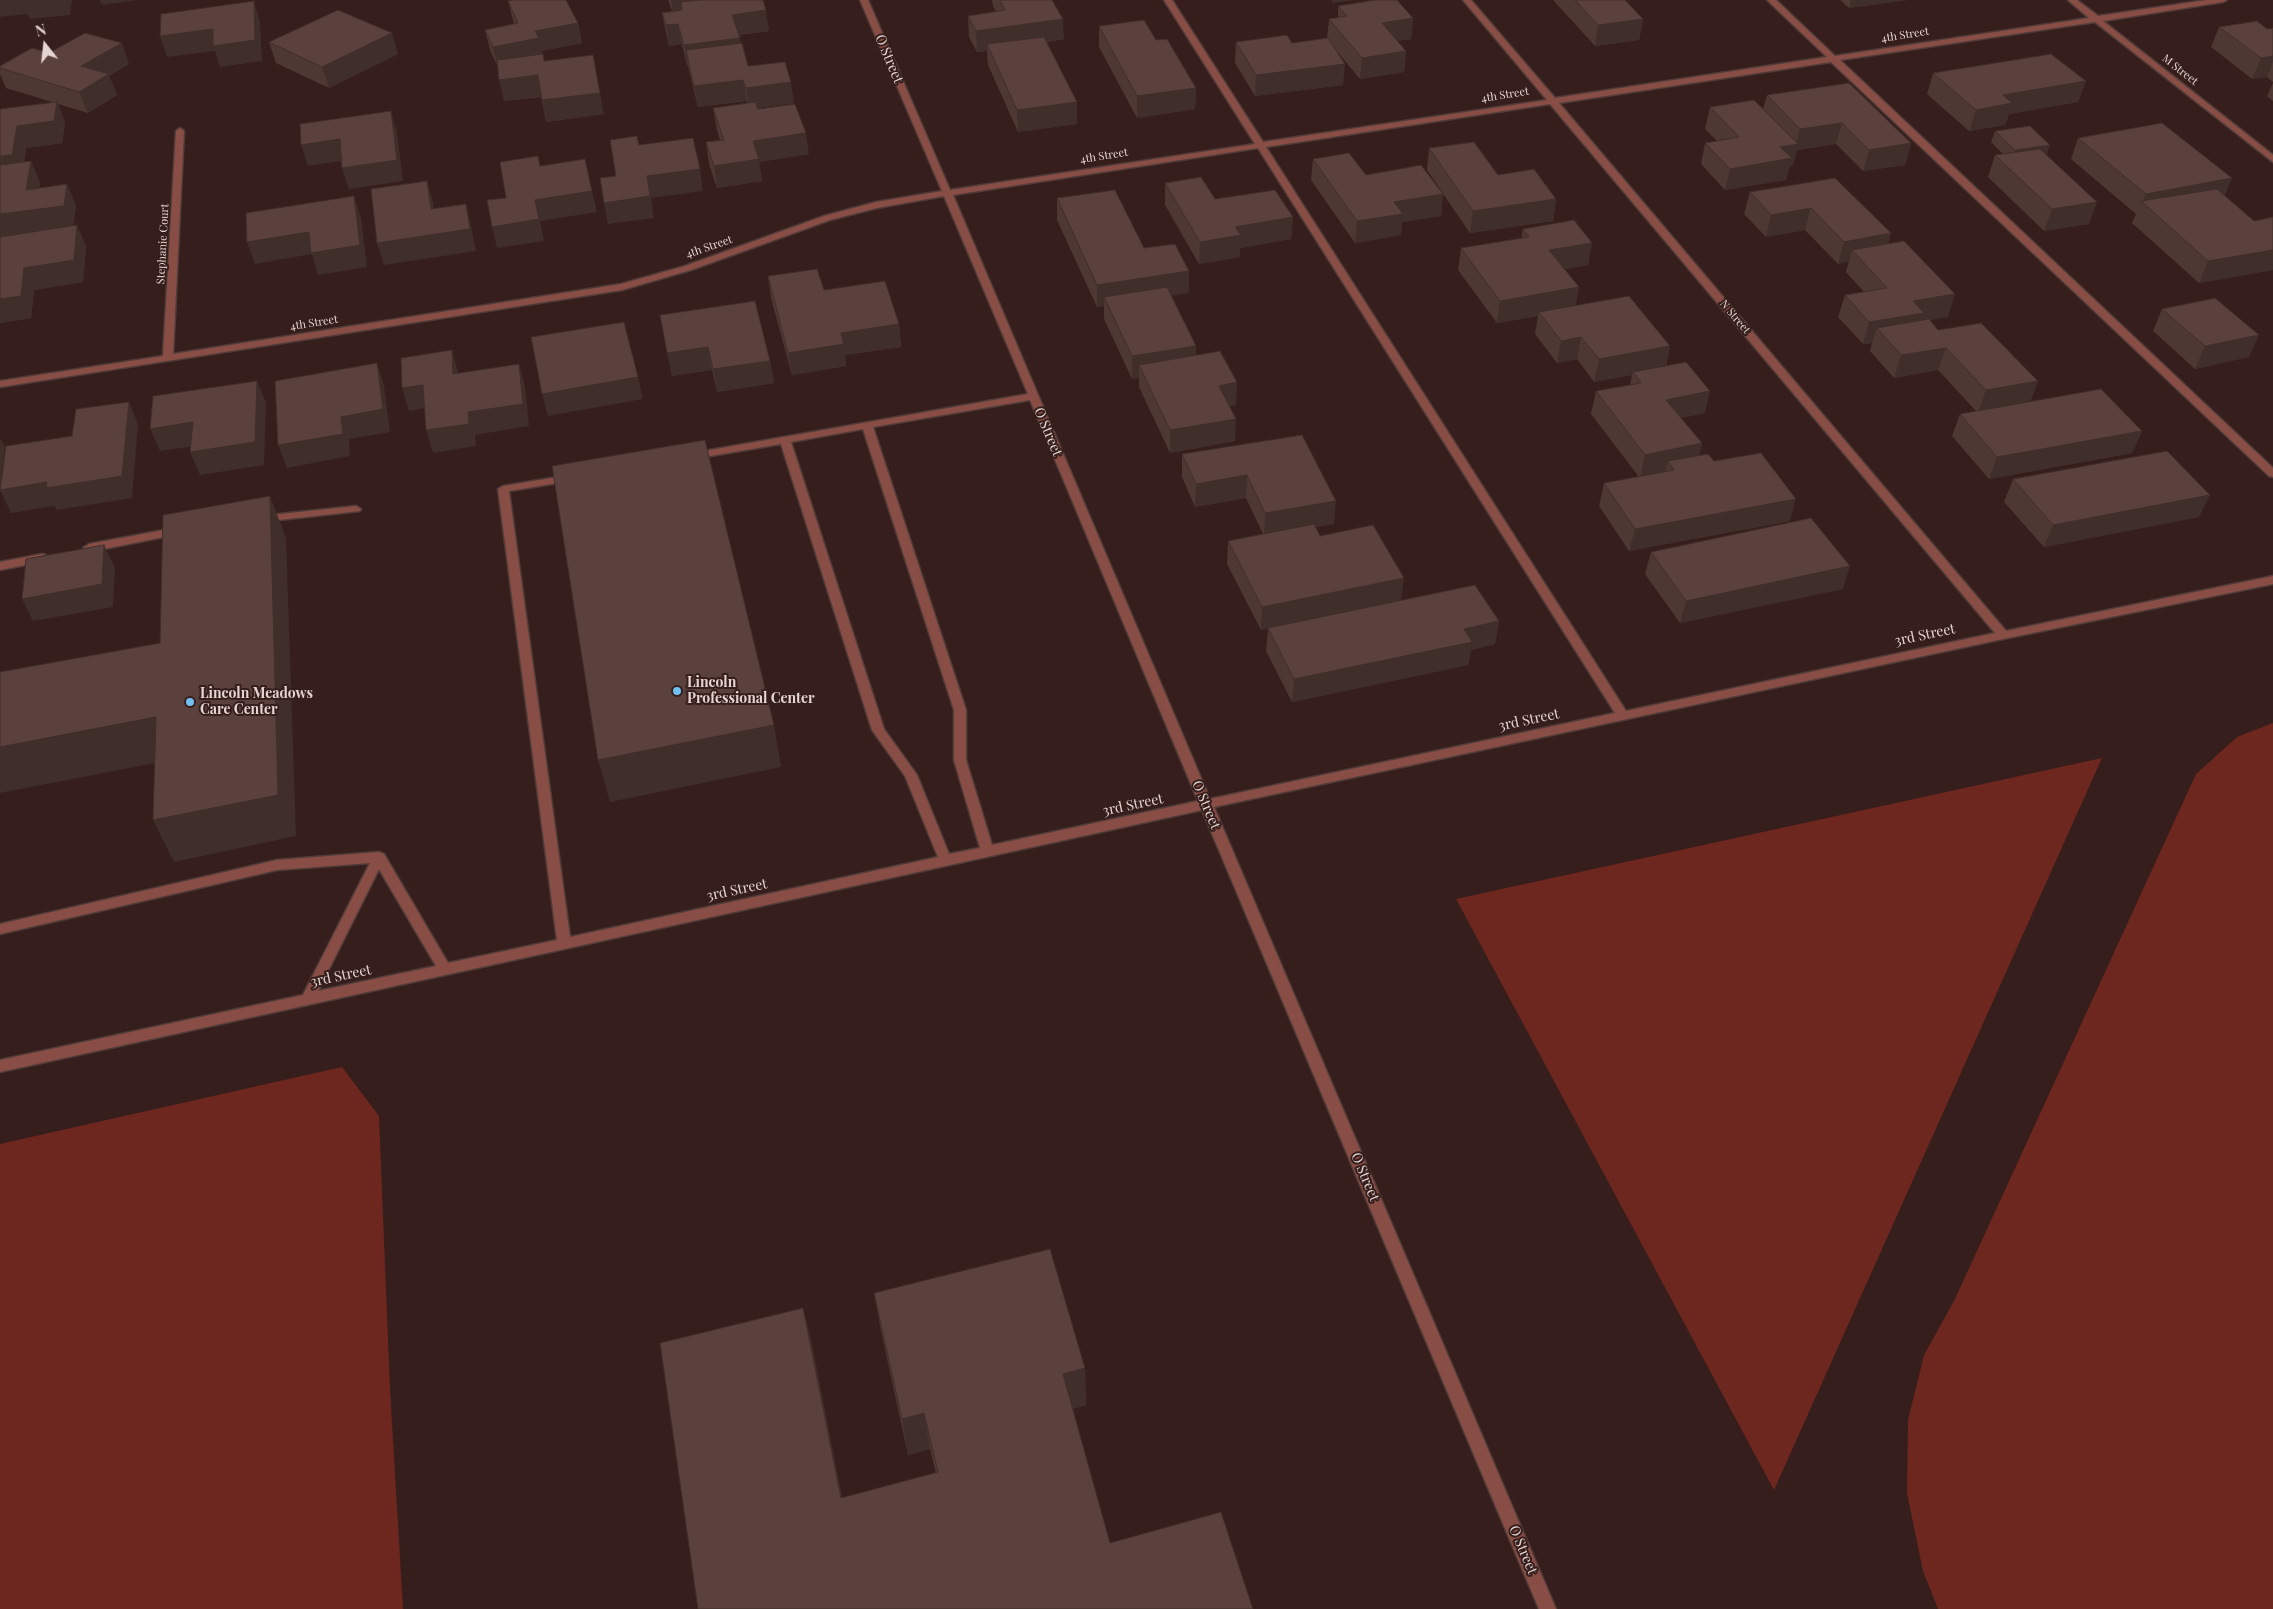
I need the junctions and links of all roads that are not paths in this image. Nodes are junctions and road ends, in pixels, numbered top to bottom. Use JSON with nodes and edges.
{"nodes":[{"id":1,"x":864,"y":0,"type":"edge"},
{"id":2,"x":1168,"y":0,"type":"edge"},
{"id":3,"x":1467,"y":0,"type":"edge"},
{"id":4,"x":1771,"y":0,"type":"edge"},
{"id":5,"x":2072,"y":0,"type":"edge"},
{"id":6,"x":2223,"y":0,"type":"edge"},
{"id":7,"x":2096,"y":19,"type":"junction"},
{"id":8,"x":1833,"y":59,"type":"junction"},
{"id":9,"x":1552,"y":101,"type":"junction"},
{"id":10,"x":180,"y":131,"type":"dead end"},
{"id":11,"x":1260,"y":145,"type":"junction"},
{"id":12,"x":2273,"y":158,"type":"edge"},
{"id":13,"x":946,"y":192,"type":"junction"},
{"id":14,"x":168,"y":357,"type":"junction"},
{"id":15,"x":0,"y":384,"type":"edge"},
{"id":16,"x":1033,"y":396,"type":"junction"},
{"id":17,"x":867,"y":425,"type":"junction"},
{"id":18,"x":785,"y":440,"type":"junction"},
{"id":19,"x":678,"y":459,"type":"edge"},
{"id":20,"x":2273,"y":474,"type":"edge"},
{"id":21,"x":580,"y":476,"type":"edge"},
{"id":22,"x":356,"y":509,"type":"dead end"},
{"id":23,"x":253,"y":520,"type":"edge"},
{"id":24,"x":188,"y":529,"type":"edge"},
{"id":25,"x":75,"y":551,"type":"edge"},
{"id":26,"x":56,"y":555,"type":"edge"},
{"id":27,"x":0,"y":566,"type":"edge"},
{"id":28,"x":2273,"y":580,"type":"edge"},
{"id":29,"x":2003,"y":635,"type":"junction"},
{"id":30,"x":1624,"y":717,"type":"junction"},
{"id":31,"x":1206,"y":805,"type":"junction"},
{"id":32,"x":987,"y":851,"type":"junction"},
{"id":33,"x":379,"y":857,"type":"junction"},
{"id":34,"x":946,"y":862,"type":"junction"},
{"id":35,"x":0,"y":929,"type":"edge"},
{"id":36,"x":564,"y":944,"type":"junction"},
{"id":37,"x":445,"y":970,"type":"junction"},
{"id":38,"x":307,"y":1000,"type":"junction"},
{"id":39,"x":0,"y":1066,"type":"edge"},
{"id":40,"x":1548,"y":1609,"type":"edge"}],
"edges":[{"from":1,"to":13,"type":"street","name":"O Street"},
{"from":2,"to":11,"type":"street"},
{"from":3,"to":9,"type":"street","name":"N Street"},
{"from":4,"to":8,"type":"street"},
{"from":5,"to":7,"type":"street","name":"M Street"},
{"from":6,"to":7,"type":"street","name":"4th Street"},
{"from":7,"to":8,"type":"street","name":"4th Street"},
{"from":7,"to":12,"type":"street","name":"M Street"},
{"from":8,"to":9,"type":"street","name":"4th Street"},
{"from":8,"to":20,"type":"street"},
{"from":9,"to":11,"type":"street","name":"4th Street"},
{"from":9,"to":29,"type":"street","name":"N Street"},
{"from":10,"to":14,"type":"street","name":"Stephanie Court"},
{"from":11,"to":13,"type":"street","name":"4th Street"},
{"from":11,"to":30,"type":"street"},
{"from":13,"to":14,"type":"street","name":"4th Street"},
{"from":13,"to":16,"type":"street","name":"O Street"},
{"from":14,"to":15,"type":"street","name":"4th Street"},
{"from":16,"to":17,"type":"street"},
{"from":16,"to":31,"type":"street","name":"O Street"},
{"from":17,"to":18,"type":"street"},
{"from":17,"to":32,"type":"street"},
{"from":18,"to":19,"type":"street"},
{"from":18,"to":34,"type":"street"},
{"from":21,"to":36,"type":"street"},
{"from":22,"to":23,"type":"street"},
{"from":24,"to":25,"type":"street"},
{"from":26,"to":27,"type":"street"},
{"from":28,"to":29,"type":"street","name":"3rd Street"},
{"from":29,"to":30,"type":"street","name":"3rd Street"},
{"from":30,"to":31,"type":"street","name":"3rd Street"},
{"from":31,"to":32,"type":"street","name":"3rd Street"},
{"from":31,"to":40,"type":"street","name":"O Street"},
{"from":32,"to":34,"type":"street","name":"3rd Street"},
{"from":33,"to":35,"type":"street"},
{"from":33,"to":37,"type":"street"},
{"from":33,"to":38,"type":"street"},
{"from":34,"to":36,"type":"street","name":"3rd Street"},
{"from":36,"to":37,"type":"street","name":"3rd Street"},
{"from":37,"to":38,"type":"street","name":"3rd Street"},
{"from":38,"to":39,"type":"street","name":"3rd Street"}]}
